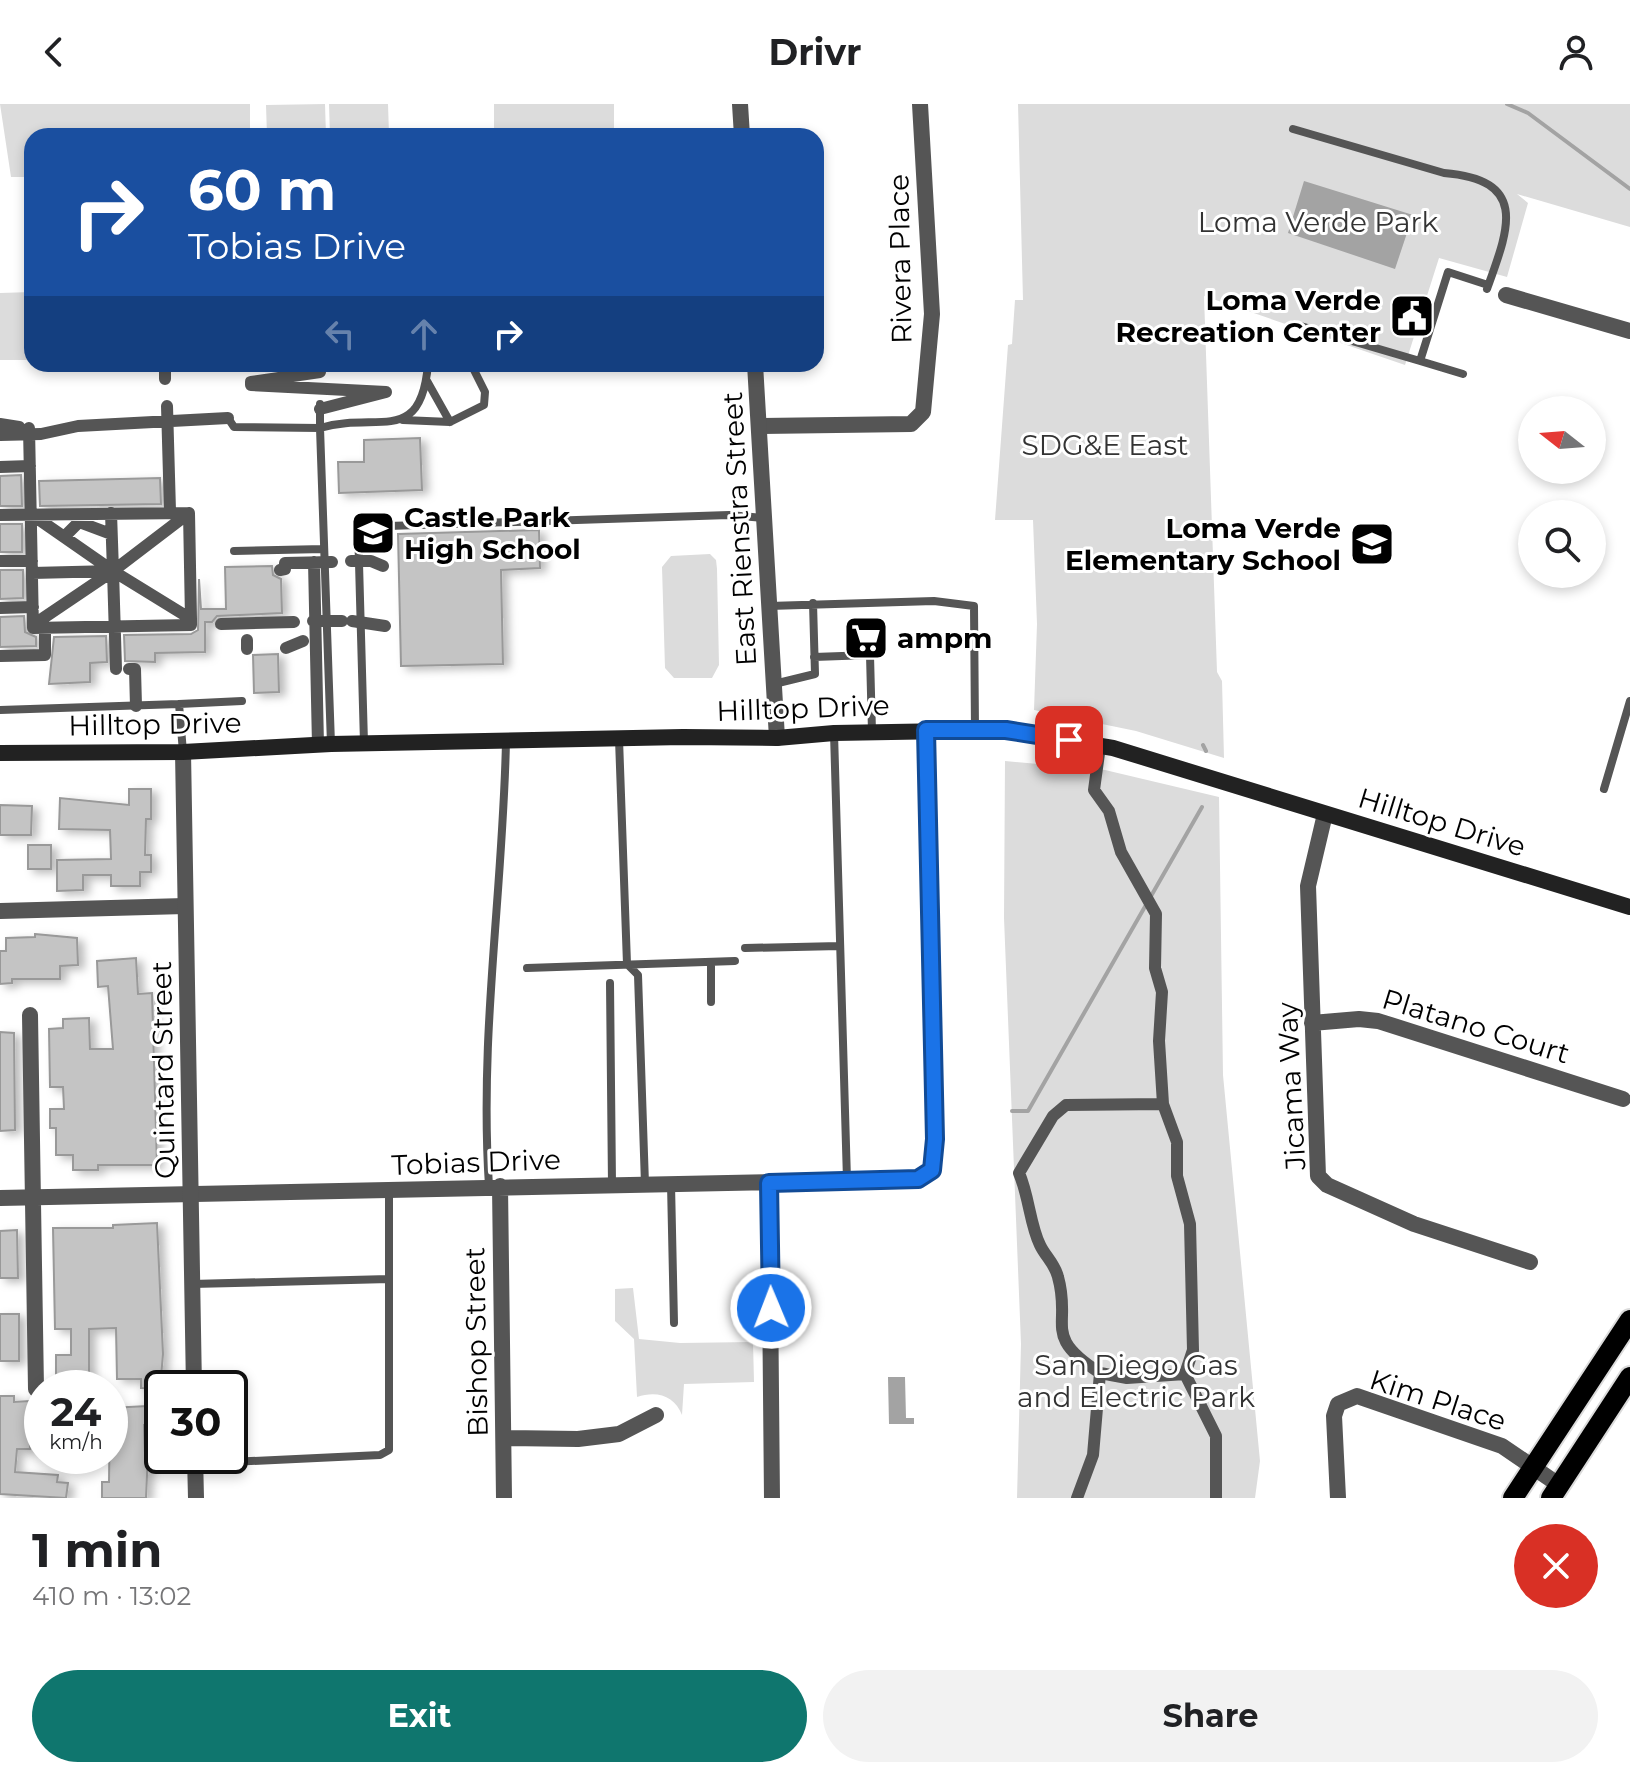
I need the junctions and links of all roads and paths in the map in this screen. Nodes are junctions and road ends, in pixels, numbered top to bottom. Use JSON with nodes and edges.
{"nodes":[{"id":1,"x":740,"y":104,"type":"edge"},
{"id":2,"x":920,"y":104,"type":"edge"},
{"id":3,"x":742,"y":128,"type":"edge"},
{"id":4,"x":1293,"y":129,"type":"dead end"},
{"id":5,"x":1506,"y":295,"type":"dead end"},
{"id":6,"x":1294,"y":324,"type":"dead end"},
{"id":7,"x":1630,"y":331,"type":"edge"},
{"id":8,"x":1420,"y":361,"type":"junction"},
{"id":9,"x":165,"y":372,"type":"edge"},
{"id":10,"x":427,"y":372,"type":"edge"},
{"id":11,"x":475,"y":372,"type":"edge"},
{"id":12,"x":756,"y":372,"type":"edge"},
{"id":13,"x":1463,"y":374,"type":"dead end"},
{"id":14,"x":165,"y":379,"type":"dead end"},
{"id":15,"x":426,"y":380,"type":"junction"},
{"id":16,"x":320,"y":386,"type":"edge"},
{"id":17,"x":167,"y":406,"type":"dead end"},
{"id":18,"x":228,"y":418,"type":"joint"},
{"id":19,"x":402,"y":420,"type":"junction"},
{"id":20,"x":167,"y":421,"type":"junction"},
{"id":21,"x":450,"y":422,"type":"junction"},
{"id":22,"x":0,"y":424,"type":"edge"},
{"id":23,"x":759,"y":426,"type":"junction"},
{"id":24,"x":320,"y":428,"type":"junction"},
{"id":25,"x":26,"y":432,"type":"junction"},
{"id":26,"x":0,"y":435,"type":"edge"},
{"id":27,"x":30,"y":466,"type":"junction"},
{"id":28,"x":0,"y":467,"type":"edge"},
{"id":29,"x":170,"y":511,"type":"junction"},
{"id":30,"x":111,"y":513,"type":"junction"},
{"id":31,"x":189,"y":513,"type":"junction"},
{"id":32,"x":31,"y":514,"type":"junction"},
{"id":33,"x":0,"y":515,"type":"edge"},
{"id":34,"x":79,"y":518,"type":"junction"},
{"id":35,"x":764,"y":518,"type":"junction"},
{"id":36,"x":111,"y":534,"type":"junction"},
{"id":37,"x":64,"y":537,"type":"junction"},
{"id":38,"x":234,"y":551,"type":"dead end"},
{"id":39,"x":324,"y":559,"type":"junction"},
{"id":40,"x":0,"y":561,"type":"edge"},
{"id":41,"x":355,"y":561,"type":"junction"},
{"id":42,"x":383,"y":566,"type":"dead end"},
{"id":43,"x":32,"y":567,"type":"junction"},
{"id":44,"x":280,"y":570,"type":"dead end"},
{"id":45,"x":113,"y":571,"type":"junction"},
{"id":46,"x":813,"y":603,"type":"junction"},
{"id":47,"x":769,"y":606,"type":"junction"},
{"id":48,"x":33,"y":607,"type":"junction"},
{"id":49,"x":0,"y":608,"type":"edge"},
{"id":50,"x":191,"y":619,"type":"junction"},
{"id":51,"x":287,"y":620,"type":"dead end"},
{"id":52,"x":318,"y":621,"type":"junction"},
{"id":53,"x":352,"y":621,"type":"junction"},
{"id":54,"x":221,"y":624,"type":"dead end"},
{"id":55,"x":39,"y":626,"type":"junction"},
{"id":56,"x":113,"y":626,"type":"junction"},
{"id":57,"x":385,"y":626,"type":"dead end"},
{"id":58,"x":303,"y":641,"type":"dead end"},
{"id":59,"x":286,"y":648,"type":"dead end"},
{"id":60,"x":0,"y":656,"type":"edge"},
{"id":61,"x":814,"y":657,"type":"junction"},
{"id":62,"x":774,"y":684,"type":"junction"},
{"id":63,"x":242,"y":701,"type":"dead end"},
{"id":64,"x":1630,"y":701,"type":"edge"},
{"id":65,"x":179,"y":704,"type":"junction"},
{"id":66,"x":136,"y":706,"type":"junction"},
{"id":67,"x":0,"y":710,"type":"edge"},
{"id":68,"x":926,"y":730,"type":"junction"},
{"id":69,"x":975,"y":730,"type":"junction"},
{"id":70,"x":872,"y":732,"type":"junction"},
{"id":71,"x":834,"y":733,"type":"junction"},
{"id":72,"x":619,"y":738,"type":"junction"},
{"id":73,"x":777,"y":738,"type":"junction"},
{"id":74,"x":506,"y":740,"type":"junction"},
{"id":75,"x":364,"y":743,"type":"junction"},
{"id":76,"x":324,"y":744,"type":"junction"},
{"id":77,"x":1100,"y":746,"type":"junction"},
{"id":78,"x":183,"y":752,"type":"junction"},
{"id":79,"x":0,"y":753,"type":"edge"},
{"id":80,"x":1604,"y":789,"type":"dead end"},
{"id":81,"x":1325,"y":814,"type":"junction"},
{"id":82,"x":185,"y":906,"type":"junction"},
{"id":83,"x":1630,"y":907,"type":"edge"},
{"id":84,"x":0,"y":911,"type":"edge"},
{"id":85,"x":840,"y":946,"type":"junction"},
{"id":86,"x":745,"y":948,"type":"dead end"},
{"id":87,"x":735,"y":961,"type":"dead end"},
{"id":88,"x":711,"y":962,"type":"junction"},
{"id":89,"x":627,"y":964,"type":"junction"},
{"id":90,"x":527,"y":968,"type":"dead end"},
{"id":91,"x":610,"y":983,"type":"dead end"},
{"id":92,"x":711,"y":1002,"type":"dead end"},
{"id":93,"x":30,"y":1015,"type":"dead end"},
{"id":94,"x":1312,"y":1023,"type":"junction"},
{"id":95,"x":1623,"y":1099,"type":"dead end"},
{"id":96,"x":1163,"y":1104,"type":"junction"},
{"id":97,"x":847,"y":1181,"type":"junction"},
{"id":98,"x":769,"y":1183,"type":"junction"},
{"id":99,"x":645,"y":1184,"type":"junction"},
{"id":100,"x":671,"y":1184,"type":"junction"},
{"id":101,"x":612,"y":1185,"type":"junction"},
{"id":102,"x":494,"y":1186,"type":"junction"},
{"id":103,"x":389,"y":1190,"type":"junction"},
{"id":104,"x":192,"y":1194,"type":"junction"},
{"id":105,"x":0,"y":1198,"type":"edge"},
{"id":106,"x":35,"y":1198,"type":"junction"},
{"id":107,"x":1530,"y":1262,"type":"dead end"},
{"id":108,"x":389,"y":1279,"type":"junction"},
{"id":109,"x":192,"y":1284,"type":"junction"},
{"id":110,"x":1630,"y":1320,"type":"edge"},
{"id":111,"x":674,"y":1323,"type":"dead end"},
{"id":112,"x":36,"y":1370,"type":"edge"},
{"id":113,"x":194,"y":1370,"type":"edge"},
{"id":114,"x":1100,"y":1373,"type":"junction"},
{"id":115,"x":1185,"y":1374,"type":"junction"},
{"id":116,"x":1630,"y":1377,"type":"edge"},
{"id":117,"x":656,"y":1415,"type":"dead end"},
{"id":118,"x":504,"y":1438,"type":"junction"},
{"id":119,"x":248,"y":1461,"type":"edge"},
{"id":120,"x":1533,"y":1466,"type":"junction"},
{"id":121,"x":195,"y":1474,"type":"edge"},
{"id":122,"x":1555,"y":1492,"type":"edge"},
{"id":123,"x":196,"y":1498,"type":"edge"},
{"id":124,"x":504,"y":1498,"type":"edge"},
{"id":125,"x":772,"y":1498,"type":"edge"},
{"id":126,"x":1077,"y":1498,"type":"edge"},
{"id":127,"x":1216,"y":1498,"type":"edge"},
{"id":128,"x":1338,"y":1498,"type":"edge"},
{"id":129,"x":1513,"y":1498,"type":"edge"}],
"edges":[{"from":1,"to":3,"type":"street"},
{"from":2,"to":23,"type":"street","name":"Rivera Place"},
{"from":4,"to":8,"type":"lane"},
{"from":5,"to":7,"type":"street"},
{"from":6,"to":8,"type":"lane"},
{"from":8,"to":13,"type":"lane"},
{"from":9,"to":14,"type":"street"},
{"from":10,"to":15,"type":"lane"},
{"from":11,"to":21,"type":"lane"},
{"from":12,"to":23,"type":"street","name":"East Rienstra Street"},
{"from":15,"to":19,"type":"lane"},
{"from":15,"to":21,"type":"lane"},
{"from":16,"to":24,"type":"lane"},
{"from":17,"to":20,"type":"street"},
{"from":18,"to":20,"type":"street"},
{"from":18,"to":24,"type":"lane"},
{"from":19,"to":21,"type":"lane"},
{"from":19,"to":24,"type":"lane"},
{"from":20,"to":25,"type":"street"},
{"from":20,"to":29,"type":"street"},
{"from":22,"to":25,"type":"street"},
{"from":23,"to":35,"type":"street","name":"East Rienstra Street"},
{"from":24,"to":39,"type":"lane"},
{"from":25,"to":26,"type":"street"},
{"from":25,"to":27,"type":"street"},
{"from":27,"to":28,"type":"street"},
{"from":27,"to":32,"type":"street"},
{"from":29,"to":30,"type":"street"},
{"from":29,"to":31,"type":"street"},
{"from":30,"to":34,"type":"street"},
{"from":30,"to":36,"type":"street"},
{"from":31,"to":45,"type":"street"},
{"from":31,"to":50,"type":"street"},
{"from":32,"to":33,"type":"street"},
{"from":32,"to":34,"type":"street"},
{"from":32,"to":37,"type":"street"},
{"from":32,"to":43,"type":"street"},
{"from":34,"to":36,"type":"street"},
{"from":34,"to":37,"type":"street"},
{"from":35,"to":41,"type":"lane"},
{"from":35,"to":47,"type":"street","name":"East Rienstra Street"},
{"from":36,"to":45,"type":"street"},
{"from":37,"to":45,"type":"street"},
{"from":38,"to":39,"type":"lane"},
{"from":39,"to":44,"type":"street"},
{"from":39,"to":52,"type":"street"},
{"from":40,"to":43,"type":"street"},
{"from":41,"to":42,"type":"street"},
{"from":41,"to":53,"type":"lane"},
{"from":43,"to":45,"type":"street"},
{"from":43,"to":48,"type":"street"},
{"from":45,"to":50,"type":"street"},
{"from":45,"to":55,"type":"street"},
{"from":45,"to":56,"type":"street"},
{"from":46,"to":47,"type":"lane"},
{"from":46,"to":61,"type":"lane"},
{"from":46,"to":69,"type":"lane"},
{"from":47,"to":62,"type":"street","name":"East Rienstra Street"},
{"from":48,"to":49,"type":"street"},
{"from":48,"to":55,"type":"street"},
{"from":50,"to":56,"type":"street"},
{"from":51,"to":54,"type":"street"},
{"from":52,"to":53,"type":"street"},
{"from":52,"to":76,"type":"street"},
{"from":53,"to":57,"type":"street"},
{"from":53,"to":75,"type":"lane"},
{"from":55,"to":56,"type":"street"},
{"from":55,"to":60,"type":"street"},
{"from":56,"to":66,"type":"street"},
{"from":58,"to":59,"type":"street"},
{"from":61,"to":62,"type":"lane"},
{"from":61,"to":70,"type":"lane"},
{"from":62,"to":73,"type":"street","name":"East Rienstra Street"},
{"from":63,"to":65,"type":"lane"},
{"from":64,"to":80,"type":"lane"},
{"from":65,"to":66,"type":"lane"},
{"from":65,"to":78,"type":"lane"},
{"from":66,"to":67,"type":"lane"},
{"from":68,"to":69,"type":"main road","name":"Hilltop Drive"},
{"from":68,"to":70,"type":"main road","name":"Hilltop Drive"},
{"from":68,"to":97,"type":"street","name":"Tobias Drive"},
{"from":69,"to":77,"type":"main road","name":"Hilltop Drive"},
{"from":70,"to":71,"type":"main road","name":"Hilltop Drive"},
{"from":71,"to":73,"type":"main road","name":"Hilltop Drive"},
{"from":71,"to":85,"type":"lane"},
{"from":72,"to":73,"type":"main road","name":"Hilltop Drive"},
{"from":72,"to":74,"type":"main road","name":"Hilltop Drive"},
{"from":72,"to":89,"type":"lane"},
{"from":74,"to":75,"type":"main road","name":"Hilltop Drive"},
{"from":74,"to":102,"type":"lane"},
{"from":75,"to":76,"type":"main road","name":"Hilltop Drive"},
{"from":76,"to":78,"type":"main road","name":"Hilltop Drive"},
{"from":77,"to":81,"type":"main road","name":"Hilltop Drive"},
{"from":77,"to":96,"type":"street"},
{"from":78,"to":79,"type":"main road","name":"Hilltop Drive"},
{"from":78,"to":82,"type":"street","name":"Quintard Street"},
{"from":81,"to":83,"type":"main road","name":"Hilltop Drive"},
{"from":81,"to":94,"type":"street","name":"Jicama Way"},
{"from":82,"to":84,"type":"street"},
{"from":82,"to":104,"type":"street","name":"Quintard Street"},
{"from":85,"to":86,"type":"lane"},
{"from":85,"to":97,"type":"lane"},
{"from":87,"to":88,"type":"lane"},
{"from":88,"to":89,"type":"lane"},
{"from":88,"to":92,"type":"lane"},
{"from":89,"to":90,"type":"lane"},
{"from":89,"to":99,"type":"lane"},
{"from":91,"to":101,"type":"lane"},
{"from":93,"to":106,"type":"street"},
{"from":94,"to":95,"type":"street","name":"Platano Court"},
{"from":94,"to":107,"type":"street","name":"Jicama Way"},
{"from":96,"to":114,"type":"street"},
{"from":96,"to":115,"type":"street"},
{"from":97,"to":98,"type":"street","name":"Tobias Drive"},
{"from":98,"to":100,"type":"street","name":"Tobias Drive"},
{"from":98,"to":125,"type":"street"},
{"from":99,"to":100,"type":"street","name":"Tobias Drive"},
{"from":99,"to":101,"type":"street","name":"Tobias Drive"},
{"from":100,"to":111,"type":"lane"},
{"from":101,"to":102,"type":"street","name":"Tobias Drive"},
{"from":102,"to":103,"type":"street","name":"Tobias Drive"},
{"from":102,"to":118,"type":"street","name":"Bishop Street"},
{"from":103,"to":104,"type":"street","name":"Tobias Drive"},
{"from":103,"to":108,"type":"lane"},
{"from":104,"to":106,"type":"street","name":"Tobias Drive"},
{"from":104,"to":109,"type":"street","name":"Quintard Street"},
{"from":105,"to":106,"type":"street","name":"Tobias Drive"},
{"from":106,"to":112,"type":"street"},
{"from":108,"to":109,"type":"lane"},
{"from":108,"to":119,"type":"lane"},
{"from":109,"to":113,"type":"street","name":"Quintard Street"},
{"from":110,"to":120,"type":"main road"},
{"from":114,"to":115,"type":"street"},
{"from":114,"to":126,"type":"street"},
{"from":115,"to":127,"type":"street"},
{"from":116,"to":122,"type":"main road"},
{"from":117,"to":118,"type":"street"},
{"from":118,"to":124,"type":"street","name":"Bishop Street"},
{"from":120,"to":122,"type":"street","name":"Kim Place"},
{"from":120,"to":128,"type":"street","name":"Kim Place"},
{"from":120,"to":129,"type":"main road"},
{"from":121,"to":123,"type":"street"}]}
